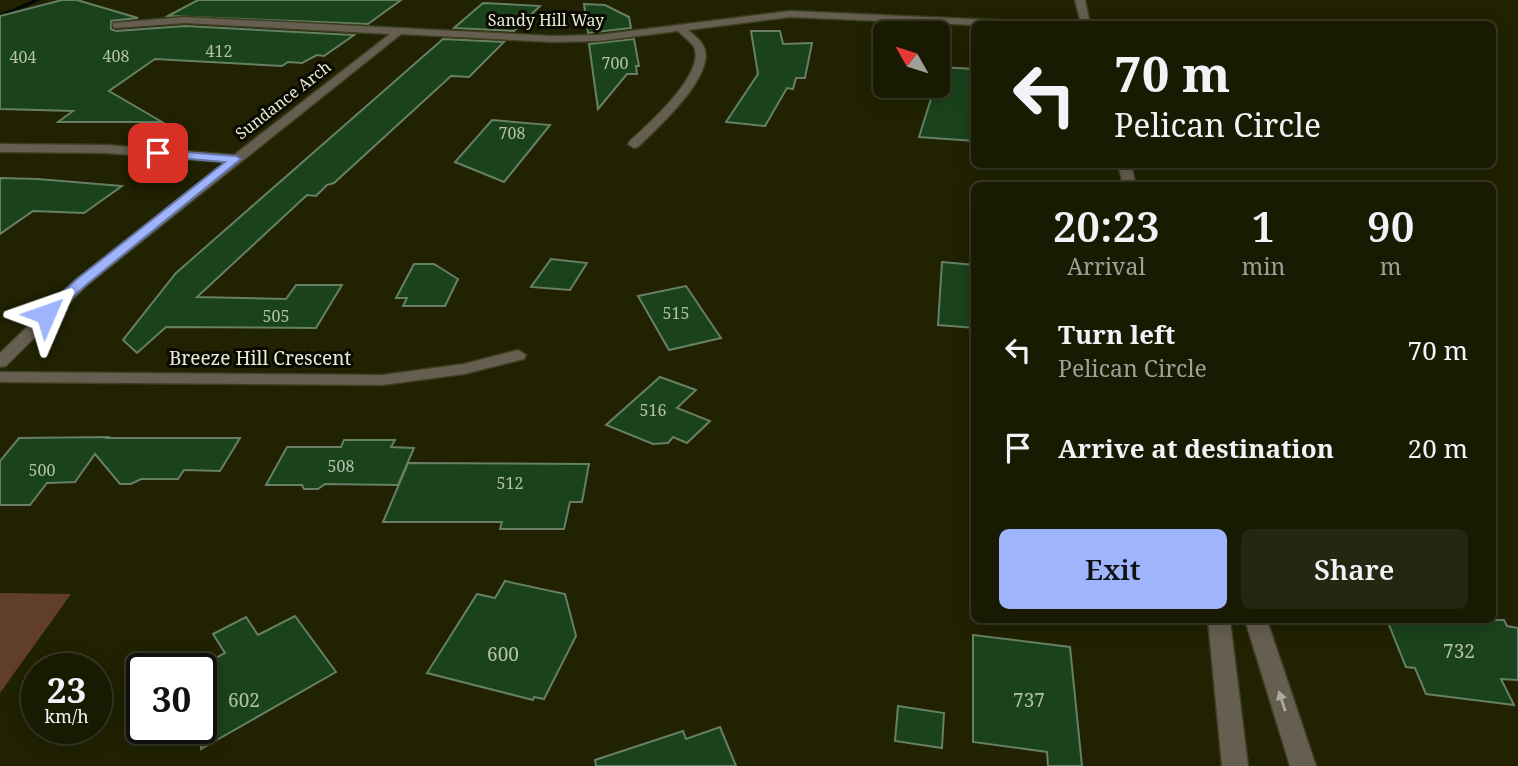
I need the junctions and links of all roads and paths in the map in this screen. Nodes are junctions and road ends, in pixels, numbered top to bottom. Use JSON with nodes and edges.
{"nodes":[{"id":1,"x":1080,"y":0,"type":"edge"},
{"id":2,"x":1085,"y":21,"type":"edge"},
{"id":3,"x":971,"y":22,"type":"edge"},
{"id":4,"x":116,"y":25,"type":"dead end"},
{"id":5,"x":680,"y":27,"type":"junction"},
{"id":6,"x":399,"y":32,"type":"junction"},
{"id":7,"x":634,"y":144,"type":"dead end"},
{"id":8,"x":0,"y":148,"type":"edge"},
{"id":9,"x":236,"y":159,"type":"junction"},
{"id":10,"x":518,"y":355,"type":"dead end"},
{"id":11,"x":0,"y":362,"type":"edge"},
{"id":12,"x":0,"y":377,"type":"edge"},
{"id":13,"x":1219,"y":623,"type":"edge"},
{"id":14,"x":1257,"y":623,"type":"edge"},
{"id":15,"x":1235,"y":766,"type":"edge"},
{"id":16,"x":1303,"y":766,"type":"edge"}],
"edges":[{"from":1,"to":2,"type":"street"},
{"from":3,"to":5,"type":"street","name":"Sandy Hill Way"},
{"from":4,"to":6,"type":"street","name":"Sandy Hill Way"},
{"from":5,"to":6,"type":"street","name":"Sandy Hill Way"},
{"from":5,"to":7,"type":"street"},
{"from":6,"to":9,"type":"street","name":"Sundance Arch"},
{"from":8,"to":9,"type":"street"},
{"from":9,"to":11,"type":"street","name":"Sundance Arch"},
{"from":10,"to":12,"type":"street","name":"Breeze Hill Crescent"},
{"from":13,"to":15,"type":"street"},
{"from":16,"to":14,"type":"street","one_way":true}]}
